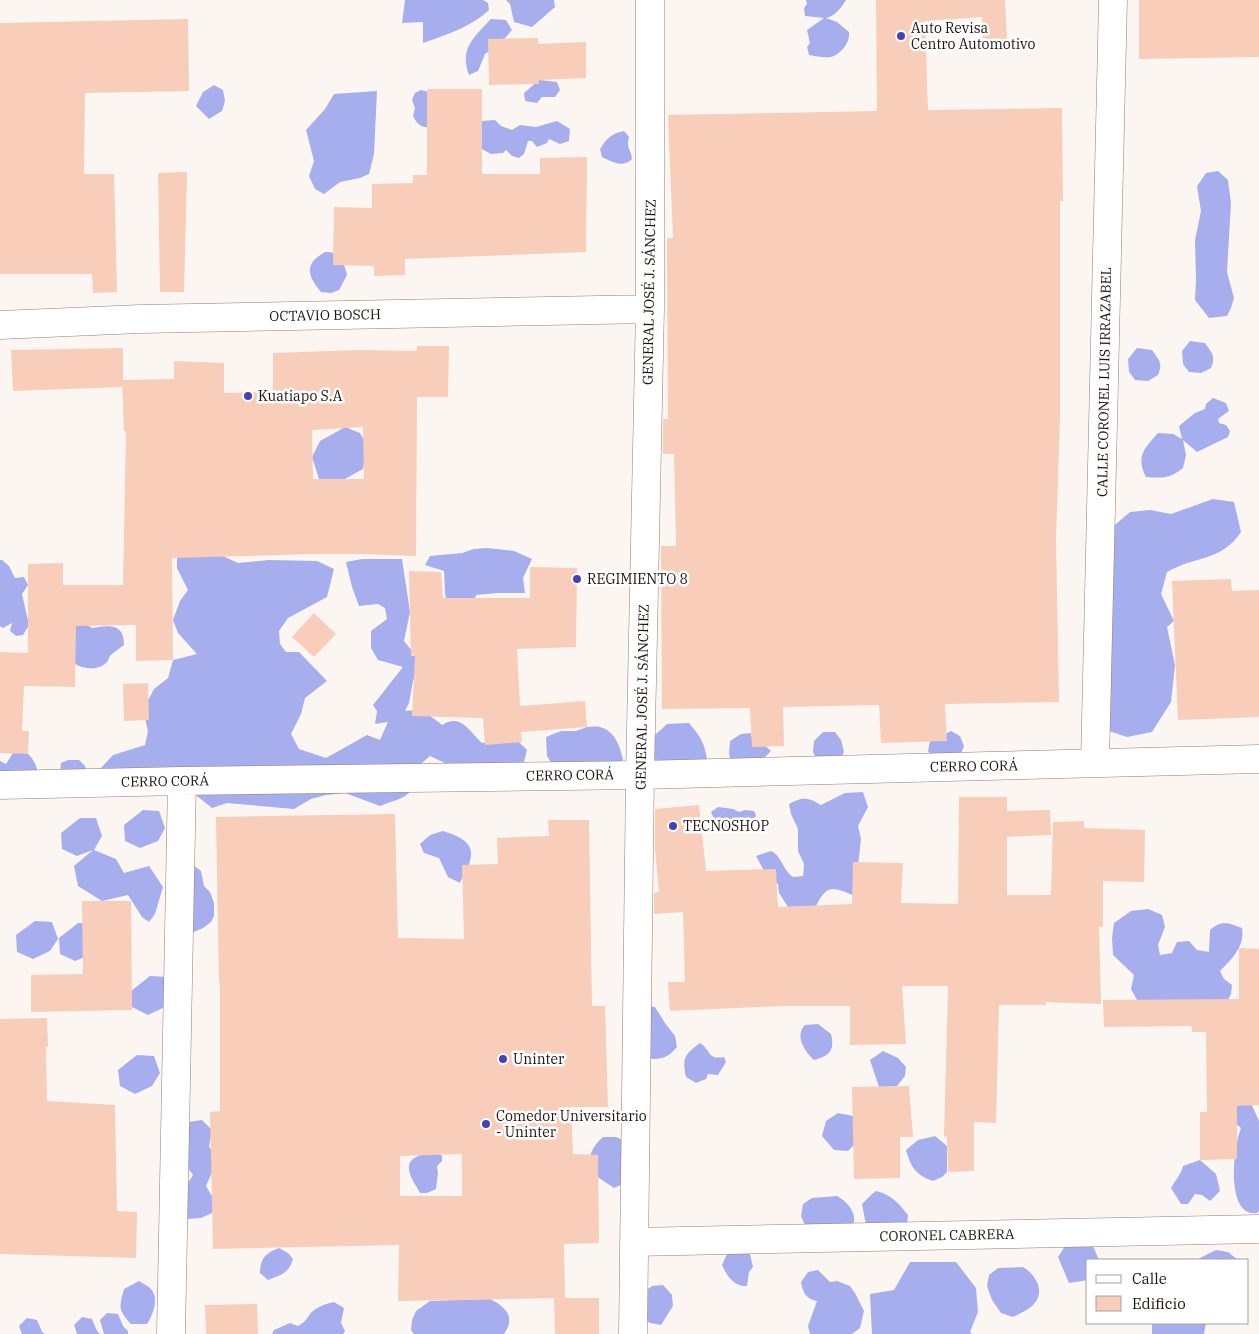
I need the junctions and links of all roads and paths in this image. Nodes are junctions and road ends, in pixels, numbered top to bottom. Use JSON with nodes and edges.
{"nodes":[{"id":1,"x":650,"y":0,"type":"edge"},
{"id":2,"x":1113,"y":0,"type":"edge"},
{"id":3,"x":650,"y":309,"type":"junction"},
{"id":4,"x":0,"y":325,"type":"edge"},
{"id":5,"x":1259,"y":759,"type":"edge"},
{"id":6,"x":1095,"y":763,"type":"junction"},
{"id":7,"x":640,"y":774,"type":"junction"},
{"id":8,"x":182,"y":781,"type":"junction"},
{"id":9,"x":0,"y":785,"type":"edge"},
{"id":10,"x":1259,"y":1229,"type":"edge"},
{"id":11,"x":634,"y":1242,"type":"junction"},
{"id":12,"x":172,"y":1334,"type":"edge"},
{"id":13,"x":633,"y":1334,"type":"edge"}],
"edges":[{"from":1,"to":3,"type":"street","name":"GENERAL JOSÉ J. SÁNCHEZ"},
{"from":2,"to":6,"type":"street","name":"CALLE CORONEL LUIS IRRAZABEL"},
{"from":3,"to":4,"type":"street","name":"OCTAVIO BOSCH"},
{"from":3,"to":7,"type":"street","name":"GENERAL JOSÉ J. SÁNCHEZ"},
{"from":5,"to":6,"type":"street","name":"CERRO CORÁ"},
{"from":6,"to":7,"type":"street","name":"CERRO CORÁ"},
{"from":7,"to":8,"type":"street","name":"CERRO CORÁ"},
{"from":7,"to":11,"type":"street","name":"GENERAL JOSÉ J. SÁNCHEZ"},
{"from":8,"to":9,"type":"street","name":"CERRO CORÁ"},
{"from":8,"to":12,"type":"street"},
{"from":10,"to":11,"type":"street","name":"CORONEL CABRERA"},
{"from":11,"to":13,"type":"street","name":"GENERAL JOSÉ J. SÁNCHEZ"}]}
